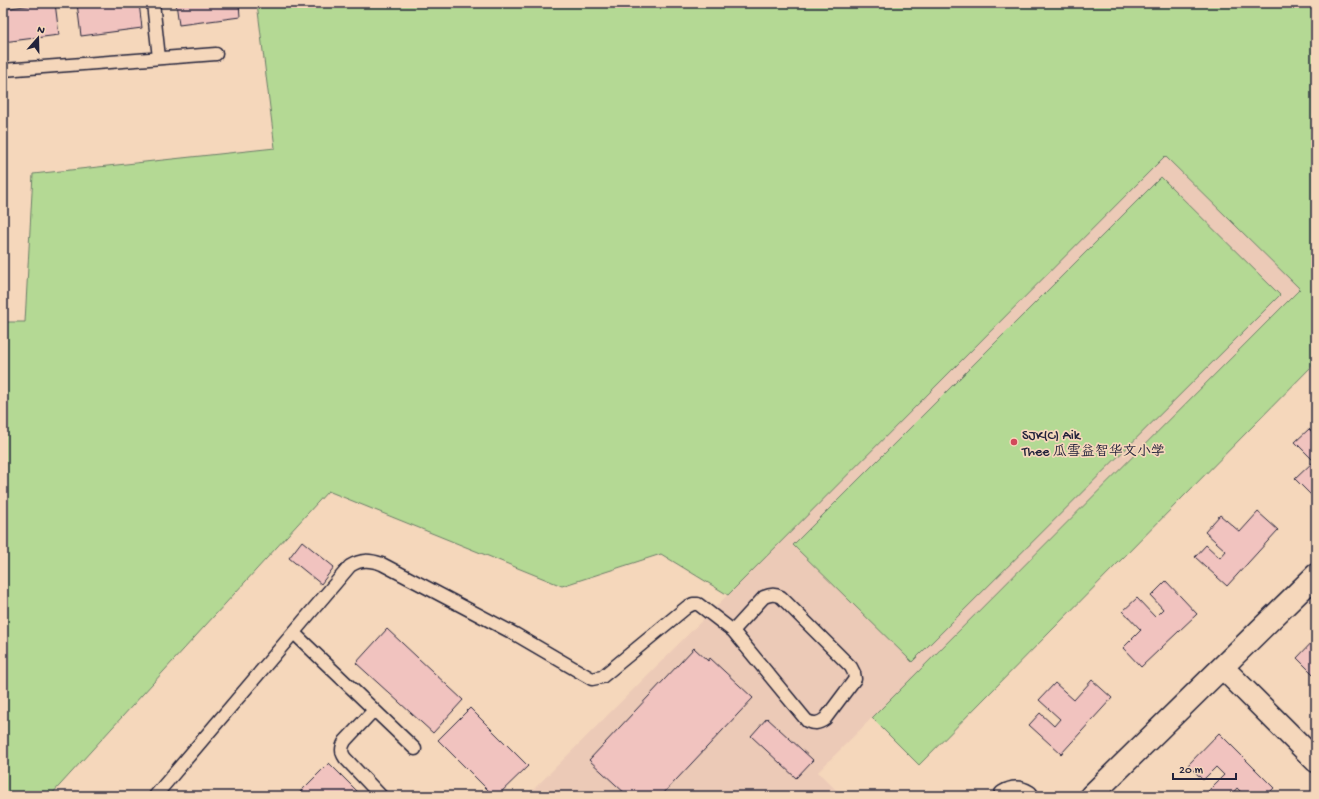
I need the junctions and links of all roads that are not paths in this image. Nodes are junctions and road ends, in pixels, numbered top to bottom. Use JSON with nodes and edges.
{"nodes":[{"id":1,"x":153,"y":3,"type":"edge"},
{"id":2,"x":216,"y":54,"type":"dead end"},
{"id":3,"x":159,"y":58,"type":"junction"},
{"id":4,"x":3,"y":70,"type":"edge"},
{"id":5,"x":1316,"y":575,"type":"edge"},
{"id":6,"x":733,"y":631,"type":"junction"},
{"id":7,"x":294,"y":632,"type":"junction"},
{"id":8,"x":1223,"y":668,"type":"junction"},
{"id":9,"x":374,"y":710,"type":"junction"},
{"id":10,"x":415,"y":749,"type":"dead end"},
{"id":11,"x":1316,"y":761,"type":"edge"},
{"id":12,"x":155,"y":796,"type":"edge"},
{"id":13,"x":381,"y":796,"type":"edge"},
{"id":14,"x":1005,"y":796,"type":"edge"},
{"id":15,"x":1027,"y":796,"type":"edge"},
{"id":16,"x":1091,"y":796,"type":"edge"}],
"edges":[{"from":1,"to":3,"type":"lane"},
{"from":2,"to":3,"type":"lane"},
{"from":3,"to":4,"type":"lane"},
{"from":5,"to":8,"type":"street"},
{"from":6,"to":6,"type":"lane"},
{"from":6,"to":7,"type":"lane"},
{"from":7,"to":9,"type":"lane"},
{"from":7,"to":12,"type":"lane"},
{"from":8,"to":11,"type":"street"},
{"from":8,"to":16,"type":"street"},
{"from":9,"to":10,"type":"lane"},
{"from":9,"to":13,"type":"lane"},
{"from":14,"to":15,"type":"street"}]}
